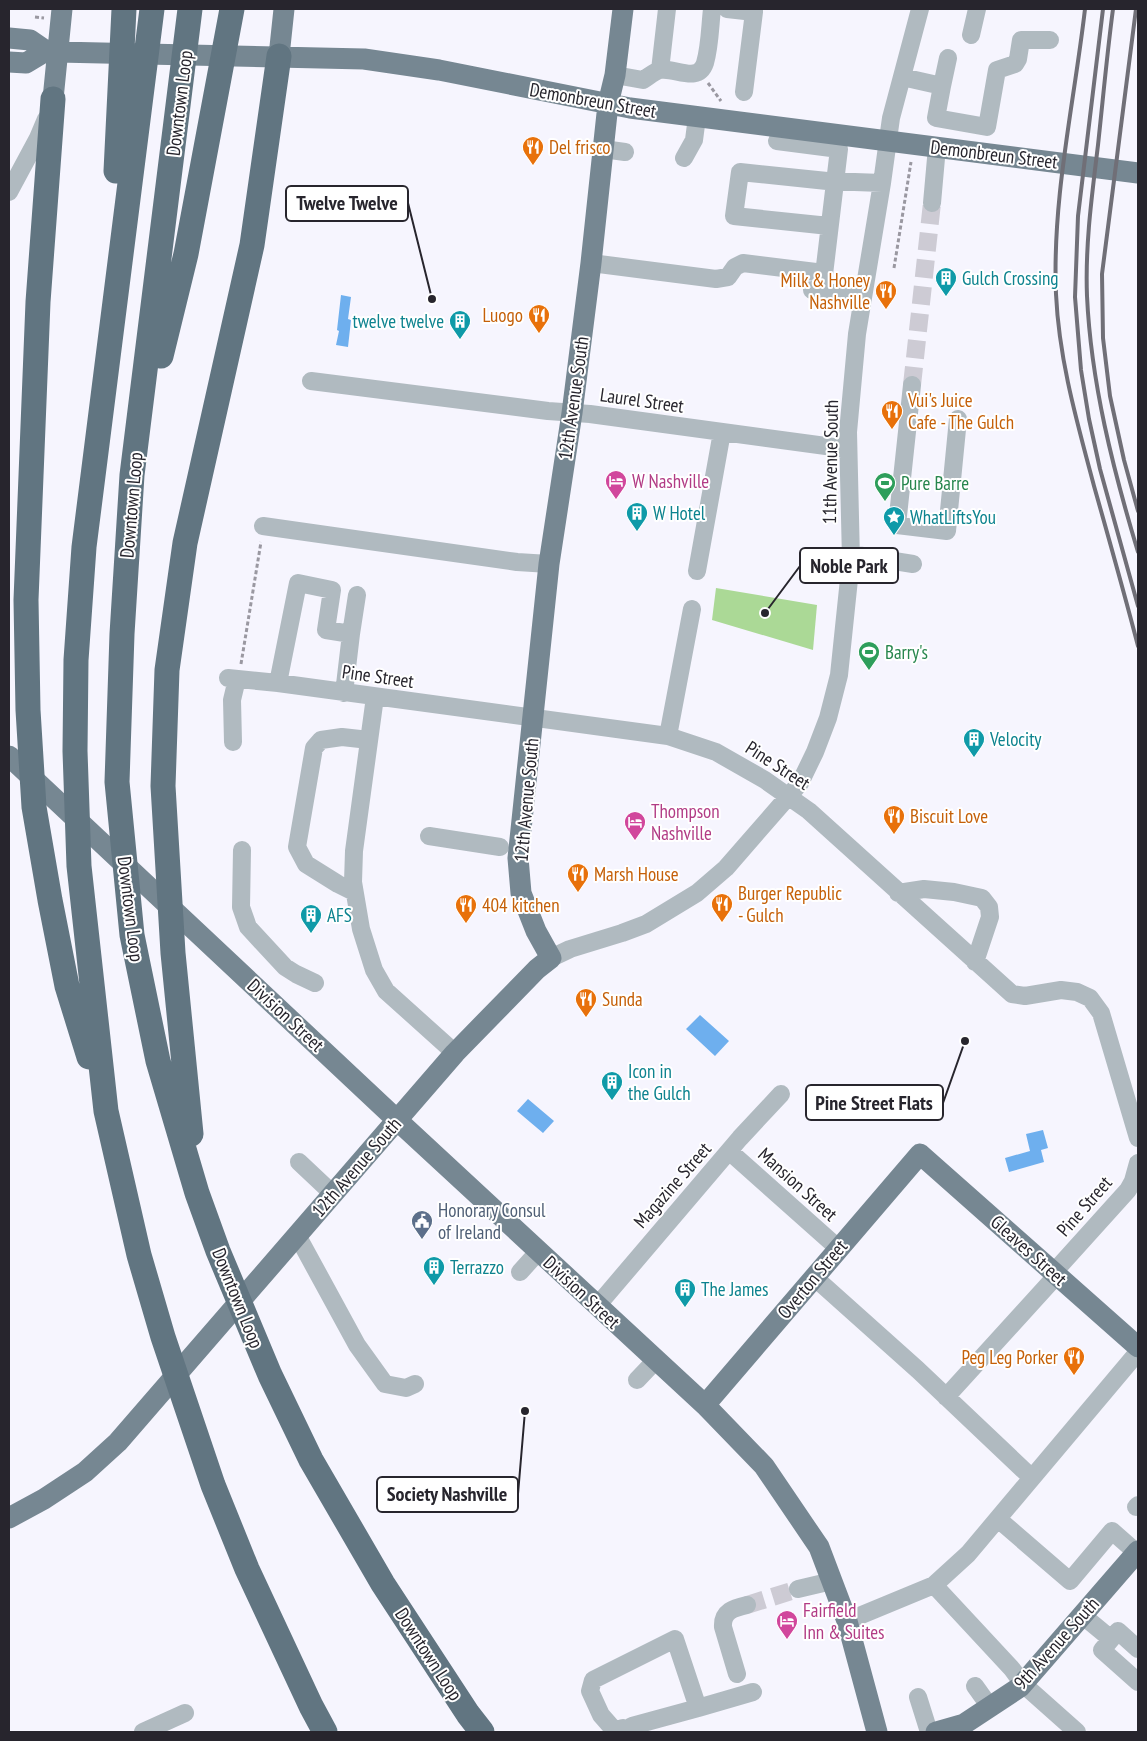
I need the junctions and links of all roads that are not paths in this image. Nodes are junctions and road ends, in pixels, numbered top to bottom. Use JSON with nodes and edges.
{"nodes":[{"id":1,"x":62,"y":9,"type":"edge"},
{"id":2,"x":124,"y":9,"type":"edge"},
{"id":3,"x":152,"y":9,"type":"edge"},
{"id":4,"x":190,"y":9,"type":"edge"},
{"id":5,"x":232,"y":9,"type":"edge"},
{"id":6,"x":284,"y":9,"type":"edge"},
{"id":7,"x":623,"y":9,"type":"edge"},
{"id":8,"x":667,"y":9,"type":"edge"},
{"id":9,"x":712,"y":9,"type":"edge"},
{"id":10,"x":728,"y":9,"type":"edge"},
{"id":11,"x":920,"y":9,"type":"edge"},
{"id":12,"x":977,"y":9,"type":"edge"},
{"id":13,"x":754,"y":10,"type":"edge"},
{"id":14,"x":971,"y":35,"type":"dead end"},
{"id":15,"x":9,"y":38,"type":"edge"},
{"id":16,"x":1050,"y":40,"type":"dead end"},
{"id":17,"x":52,"y":52,"type":"junction"},
{"id":18,"x":279,"y":56,"type":"junction"},
{"id":19,"x":948,"y":58,"type":"dead end"},
{"id":20,"x":9,"y":62,"type":"edge"},
{"id":21,"x":660,"y":70,"type":"junction"},
{"id":22,"x":614,"y":75,"type":"junction"},
{"id":23,"x":902,"y":77,"type":"junction"},
{"id":24,"x":942,"y":86,"type":"junction"},
{"id":25,"x":744,"y":92,"type":"dead end"},
{"id":26,"x":53,"y":99,"type":"junction"},
{"id":27,"x":608,"y":104,"type":"junction"},
{"id":28,"x":697,"y":117,"type":"junction"},
{"id":29,"x":777,"y":141,"type":"dead end"},
{"id":30,"x":937,"y":147,"type":"junction"},
{"id":31,"x":603,"y":149,"type":"junction"},
{"id":32,"x":625,"y":152,"type":"dead end"},
{"id":33,"x":684,"y":158,"type":"dead end"},
{"id":34,"x":1138,"y":173,"type":"edge"},
{"id":35,"x":835,"y":182,"type":"junction"},
{"id":36,"x":882,"y":183,"type":"junction"},
{"id":37,"x":9,"y":192,"type":"edge"},
{"id":38,"x":932,"y":203,"type":"tunnel mouth"},
{"id":39,"x":829,"y":226,"type":"junction"},
{"id":40,"x":591,"y":263,"type":"junction"},
{"id":41,"x":824,"y":273,"type":"junction"},
{"id":42,"x":863,"y":297,"type":"junction"},
{"id":43,"x":107,"y":358,"type":"junction"},
{"id":44,"x":311,"y":381,"type":"dead end"},
{"id":45,"x":912,"y":385,"type":"tunnel mouth"},
{"id":46,"x":572,"y":413,"type":"junction"},
{"id":47,"x":958,"y":419,"type":"dead end"},
{"id":48,"x":722,"y":432,"type":"junction"},
{"id":49,"x":848,"y":449,"type":"junction"},
{"id":50,"x":132,"y":475,"type":"junction"},
{"id":51,"x":263,"y":526,"type":"road end"},
{"id":52,"x":850,"y":554,"type":"junction"},
{"id":53,"x":550,"y":564,"type":"junction"},
{"id":54,"x":913,"y":564,"type":"dead end"},
{"id":55,"x":697,"y":571,"type":"dead end"},
{"id":56,"x":357,"y":595,"type":"dead end"},
{"id":57,"x":692,"y":609,"type":"dead end"},
{"id":58,"x":350,"y":634,"type":"junction"},
{"id":59,"x":278,"y":683,"type":"junction"},
{"id":60,"x":344,"y":693,"type":"junction"},
{"id":61,"x":375,"y":696,"type":"junction"},
{"id":62,"x":534,"y":717,"type":"junction"},
{"id":63,"x":668,"y":736,"type":"junction"},
{"id":64,"x":369,"y":740,"type":"junction"},
{"id":65,"x":233,"y":742,"type":"dead end"},
{"id":66,"x":9,"y":756,"type":"edge"},
{"id":67,"x":788,"y":796,"type":"junction"},
{"id":68,"x":429,"y":836,"type":"dead end"},
{"id":69,"x":500,"y":847,"type":"dead end"},
{"id":70,"x":242,"y":850,"type":"dead end"},
{"id":71,"x":354,"y":892,"type":"junction"},
{"id":72,"x":898,"y":893,"type":"junction"},
{"id":73,"x":551,"y":958,"type":"junction"},
{"id":74,"x":975,"y":962,"type":"junction"},
{"id":75,"x":315,"y":983,"type":"dead end"},
{"id":76,"x":455,"y":1054,"type":"junction"},
{"id":77,"x":781,"y":1094,"type":"dead end"},
{"id":78,"x":106,"y":1111,"type":"junction"},
{"id":79,"x":397,"y":1120,"type":"junction"},
{"id":80,"x":1138,"y":1138,"type":"edge"},
{"id":81,"x":729,"y":1151,"type":"junction"},
{"id":82,"x":920,"y":1154,"type":"joint"},
{"id":83,"x":299,"y":1162,"type":"dead end"},
{"id":84,"x":1138,"y":1163,"type":"edge"},
{"id":85,"x":197,"y":1193,"type":"junction"},
{"id":86,"x":333,"y":1194,"type":"junction"},
{"id":87,"x":297,"y":1235,"type":"junction"},
{"id":88,"x":838,"y":1248,"type":"junction"},
{"id":89,"x":538,"y":1252,"type":"junction"},
{"id":90,"x":520,"y":1272,"type":"dead end"},
{"id":91,"x":1055,"y":1274,"type":"junction"},
{"id":92,"x":814,"y":1277,"type":"junction"},
{"id":93,"x":597,"y":1306,"type":"junction"},
{"id":94,"x":1138,"y":1347,"type":"edge"},
{"id":95,"x":1138,"y":1352,"type":"edge"},
{"id":96,"x":656,"y":1360,"type":"junction"},
{"id":97,"x":637,"y":1380,"type":"dead end"},
{"id":98,"x":415,"y":1384,"type":"dead end"},
{"id":99,"x":946,"y":1397,"type":"junction"},
{"id":100,"x":705,"y":1405,"type":"junction"},
{"id":101,"x":1032,"y":1478,"type":"junction"},
{"id":102,"x":9,"y":1518,"type":"edge"},
{"id":103,"x":998,"y":1519,"type":"junction"},
{"id":104,"x":1137,"y":1552,"type":"edge"},
{"id":105,"x":832,"y":1581,"type":"junction"},
{"id":106,"x":934,"y":1585,"type":"junction"},
{"id":107,"x":798,"y":1589,"type":"tunnel mouth"},
{"id":108,"x":747,"y":1605,"type":"tunnel mouth"},
{"id":109,"x":1082,"y":1615,"type":"junction"},
{"id":110,"x":847,"y":1621,"type":"junction"},
{"id":111,"x":1111,"y":1639,"type":"junction"},
{"id":112,"x":1138,"y":1649,"type":"edge"},
{"id":113,"x":737,"y":1674,"type":"dead end"},
{"id":114,"x":1138,"y":1682,"type":"edge"},
{"id":115,"x":1023,"y":1684,"type":"junction"},
{"id":116,"x":975,"y":1686,"type":"dead end"},
{"id":117,"x":753,"y":1692,"type":"dead end"},
{"id":118,"x":918,"y":1697,"type":"dead end"},
{"id":119,"x":990,"y":1706,"type":"junction"},
{"id":120,"x":698,"y":1708,"type":"junction"},
{"id":121,"x":185,"y":1713,"type":"dead end"},
{"id":122,"x":971,"y":1727,"type":"edge"},
{"id":123,"x":166,"y":1728,"type":"edge"},
{"id":124,"x":143,"y":1732,"type":"edge"},
{"id":125,"x":325,"y":1732,"type":"edge"},
{"id":126,"x":482,"y":1732,"type":"edge"},
{"id":127,"x":877,"y":1732,"type":"edge"},
{"id":128,"x":929,"y":1732,"type":"edge"},
{"id":129,"x":936,"y":1732,"type":"edge"},
{"id":130,"x":1077,"y":1732,"type":"edge"}],
"edges":[{"from":1,"to":17,"type":"main road"},
{"from":2,"to":43,"type":"highway"},
{"from":3,"to":43,"type":"highway","name":"Downtown Loop"},
{"from":4,"to":50,"type":"highway","name":"Downtown Loop"},
{"from":5,"to":50,"type":"highway"},
{"from":6,"to":18,"type":"main road"},
{"from":7,"to":22,"type":"main road","name":"12th Avenue South"},
{"from":8,"to":21,"type":"street"},
{"from":9,"to":21,"type":"street"},
{"from":10,"to":13,"type":"street"},
{"from":11,"to":23,"type":"street","name":"11th Avenue South"},
{"from":12,"to":14,"type":"street"},
{"from":13,"to":25,"type":"street"},
{"from":15,"to":17,"type":"main road","name":"Demonbreun Street"},
{"from":16,"to":24,"type":"street"},
{"from":17,"to":18,"type":"main road","name":"Demonbreun Street"},
{"from":17,"to":20,"type":"main road","name":"Demonbreun Street"},
{"from":17,"to":26,"type":"main road"},
{"from":18,"to":27,"type":"main road","name":"Demonbreun Street"},
{"from":18,"to":85,"type":"highway"},
{"from":19,"to":24,"type":"street"},
{"from":21,"to":22,"type":"street"},
{"from":22,"to":27,"type":"main road","name":"12th Avenue South"},
{"from":23,"to":24,"type":"street"},
{"from":23,"to":36,"type":"street","name":"11th Avenue South"},
{"from":26,"to":37,"type":"street"},
{"from":26,"to":78,"type":"highway"},
{"from":27,"to":28,"type":"main road","name":"Demonbreun Street"},
{"from":27,"to":31,"type":"main road","name":"12th Avenue South"},
{"from":28,"to":30,"type":"main road","name":"Demonbreun Street"},
{"from":28,"to":33,"type":"street"},
{"from":29,"to":35,"type":"street"},
{"from":30,"to":34,"type":"main road","name":"Demonbreun Street"},
{"from":30,"to":38,"type":"street"},
{"from":31,"to":32,"type":"street"},
{"from":31,"to":40,"type":"main road","name":"12th Avenue South"},
{"from":35,"to":36,"type":"street"},
{"from":35,"to":39,"type":"street"},
{"from":35,"to":39,"type":"street"},
{"from":36,"to":42,"type":"street","name":"11th Avenue South"},
{"from":39,"to":41,"type":"street"},
{"from":40,"to":41,"type":"street"},
{"from":40,"to":46,"type":"main road","name":"12th Avenue South"},
{"from":41,"to":42,"type":"street"},
{"from":42,"to":49,"type":"street","name":"11th Avenue South"},
{"from":43,"to":78,"type":"highway","name":"Downtown Loop"},
{"from":44,"to":46,"type":"street","name":"Laurel Street"},
{"from":45,"to":47,"type":"street"},
{"from":46,"to":48,"type":"street","name":"Laurel Street"},
{"from":46,"to":53,"type":"main road","name":"12th Avenue South"},
{"from":48,"to":49,"type":"street","name":"Laurel Street"},
{"from":48,"to":55,"type":"street"},
{"from":49,"to":52,"type":"street","name":"11th Avenue South"},
{"from":50,"to":85,"type":"highway","name":"Downtown Loop"},
{"from":51,"to":53,"type":"street"},
{"from":52,"to":54,"type":"street"},
{"from":52,"to":67,"type":"street","name":"11th Avenue South"},
{"from":53,"to":62,"type":"main road","name":"12th Avenue South"},
{"from":56,"to":58,"type":"street"},
{"from":57,"to":63,"type":"street"},
{"from":58,"to":59,"type":"street"},
{"from":58,"to":60,"type":"street"},
{"from":59,"to":60,"type":"street","name":"Pine Street"},
{"from":59,"to":65,"type":"street","name":"Pine Street"},
{"from":60,"to":61,"type":"street","name":"Pine Street"},
{"from":61,"to":62,"type":"street","name":"Pine Street"},
{"from":61,"to":64,"type":"street"},
{"from":62,"to":63,"type":"street","name":"Pine Street"},
{"from":62,"to":73,"type":"main road","name":"12th Avenue South"},
{"from":63,"to":67,"type":"street","name":"Pine Street"},
{"from":64,"to":71,"type":"street"},
{"from":64,"to":71,"type":"street"},
{"from":66,"to":79,"type":"main road","name":"Division Street"},
{"from":67,"to":72,"type":"street","name":"Pine Street"},
{"from":67,"to":73,"type":"street","name":"11th Avenue South"},
{"from":68,"to":69,"type":"street"},
{"from":70,"to":75,"type":"street"},
{"from":71,"to":76,"type":"street"},
{"from":72,"to":74,"type":"street","name":"Pine Street"},
{"from":72,"to":74,"type":"street"},
{"from":73,"to":76,"type":"main road","name":"12th Avenue South"},
{"from":74,"to":80,"type":"street","name":"Pine Street"},
{"from":76,"to":79,"type":"main road","name":"12th Avenue South"},
{"from":77,"to":81,"type":"street","name":"Magazine Street"},
{"from":78,"to":125,"type":"highway","name":"Downtown Loop"},
{"from":79,"to":86,"type":"main road","name":"12th Avenue South"},
{"from":79,"to":89,"type":"main road","name":"Division Street"},
{"from":81,"to":88,"type":"street","name":"Mansion Street"},
{"from":81,"to":93,"type":"street","name":"Magazine Street"},
{"from":82,"to":88,"type":"main road","name":"Overton Street"},
{"from":82,"to":91,"type":"main road","name":"Gleaves Street"},
{"from":83,"to":86,"type":"street"},
{"from":84,"to":91,"type":"street","name":"Pine Street"},
{"from":85,"to":126,"type":"highway","name":"Downtown Loop"},
{"from":86,"to":87,"type":"main road","name":"12th Avenue South"},
{"from":87,"to":98,"type":"street"},
{"from":87,"to":102,"type":"main road","name":"12th Avenue South"},
{"from":88,"to":92,"type":"main road","name":"Overton Street"},
{"from":89,"to":90,"type":"street"},
{"from":89,"to":93,"type":"main road","name":"Division Street"},
{"from":91,"to":94,"type":"main road","name":"Gleaves Street"},
{"from":91,"to":99,"type":"street","name":"Pine Street"},
{"from":92,"to":99,"type":"street"},
{"from":92,"to":100,"type":"main road","name":"Overton Street"},
{"from":93,"to":96,"type":"main road","name":"Division Street"},
{"from":95,"to":101,"type":"street"},
{"from":96,"to":97,"type":"street"},
{"from":96,"to":100,"type":"main road","name":"Division Street"},
{"from":99,"to":101,"type":"street"},
{"from":100,"to":105,"type":"main road","name":"Division Street"},
{"from":101,"to":103,"type":"street"},
{"from":103,"to":104,"type":"street"},
{"from":103,"to":106,"type":"street"},
{"from":104,"to":109,"type":"main road","name":"9th Avenue South"},
{"from":105,"to":107,"type":"street"},
{"from":105,"to":110,"type":"main road","name":"Division Street"},
{"from":106,"to":110,"type":"street"},
{"from":106,"to":115,"type":"street"},
{"from":108,"to":113,"type":"street"},
{"from":109,"to":111,"type":"street"},
{"from":109,"to":115,"type":"main road","name":"9th Avenue South"},
{"from":110,"to":127,"type":"main road","name":"Division Street"},
{"from":111,"to":112,"type":"street"},
{"from":111,"to":114,"type":"street"},
{"from":115,"to":119,"type":"main road","name":"9th Avenue South"},
{"from":115,"to":130,"type":"street"},
{"from":116,"to":119,"type":"street"},
{"from":117,"to":120,"type":"street"},
{"from":118,"to":128,"type":"street"},
{"from":119,"to":122,"type":"main road","name":"9th Avenue South"},
{"from":120,"to":120,"type":"street"},
{"from":121,"to":123,"type":"street"},
{"from":122,"to":129,"type":"main road","name":"9th Avenue South"},
{"from":123,"to":124,"type":"street"}]}
